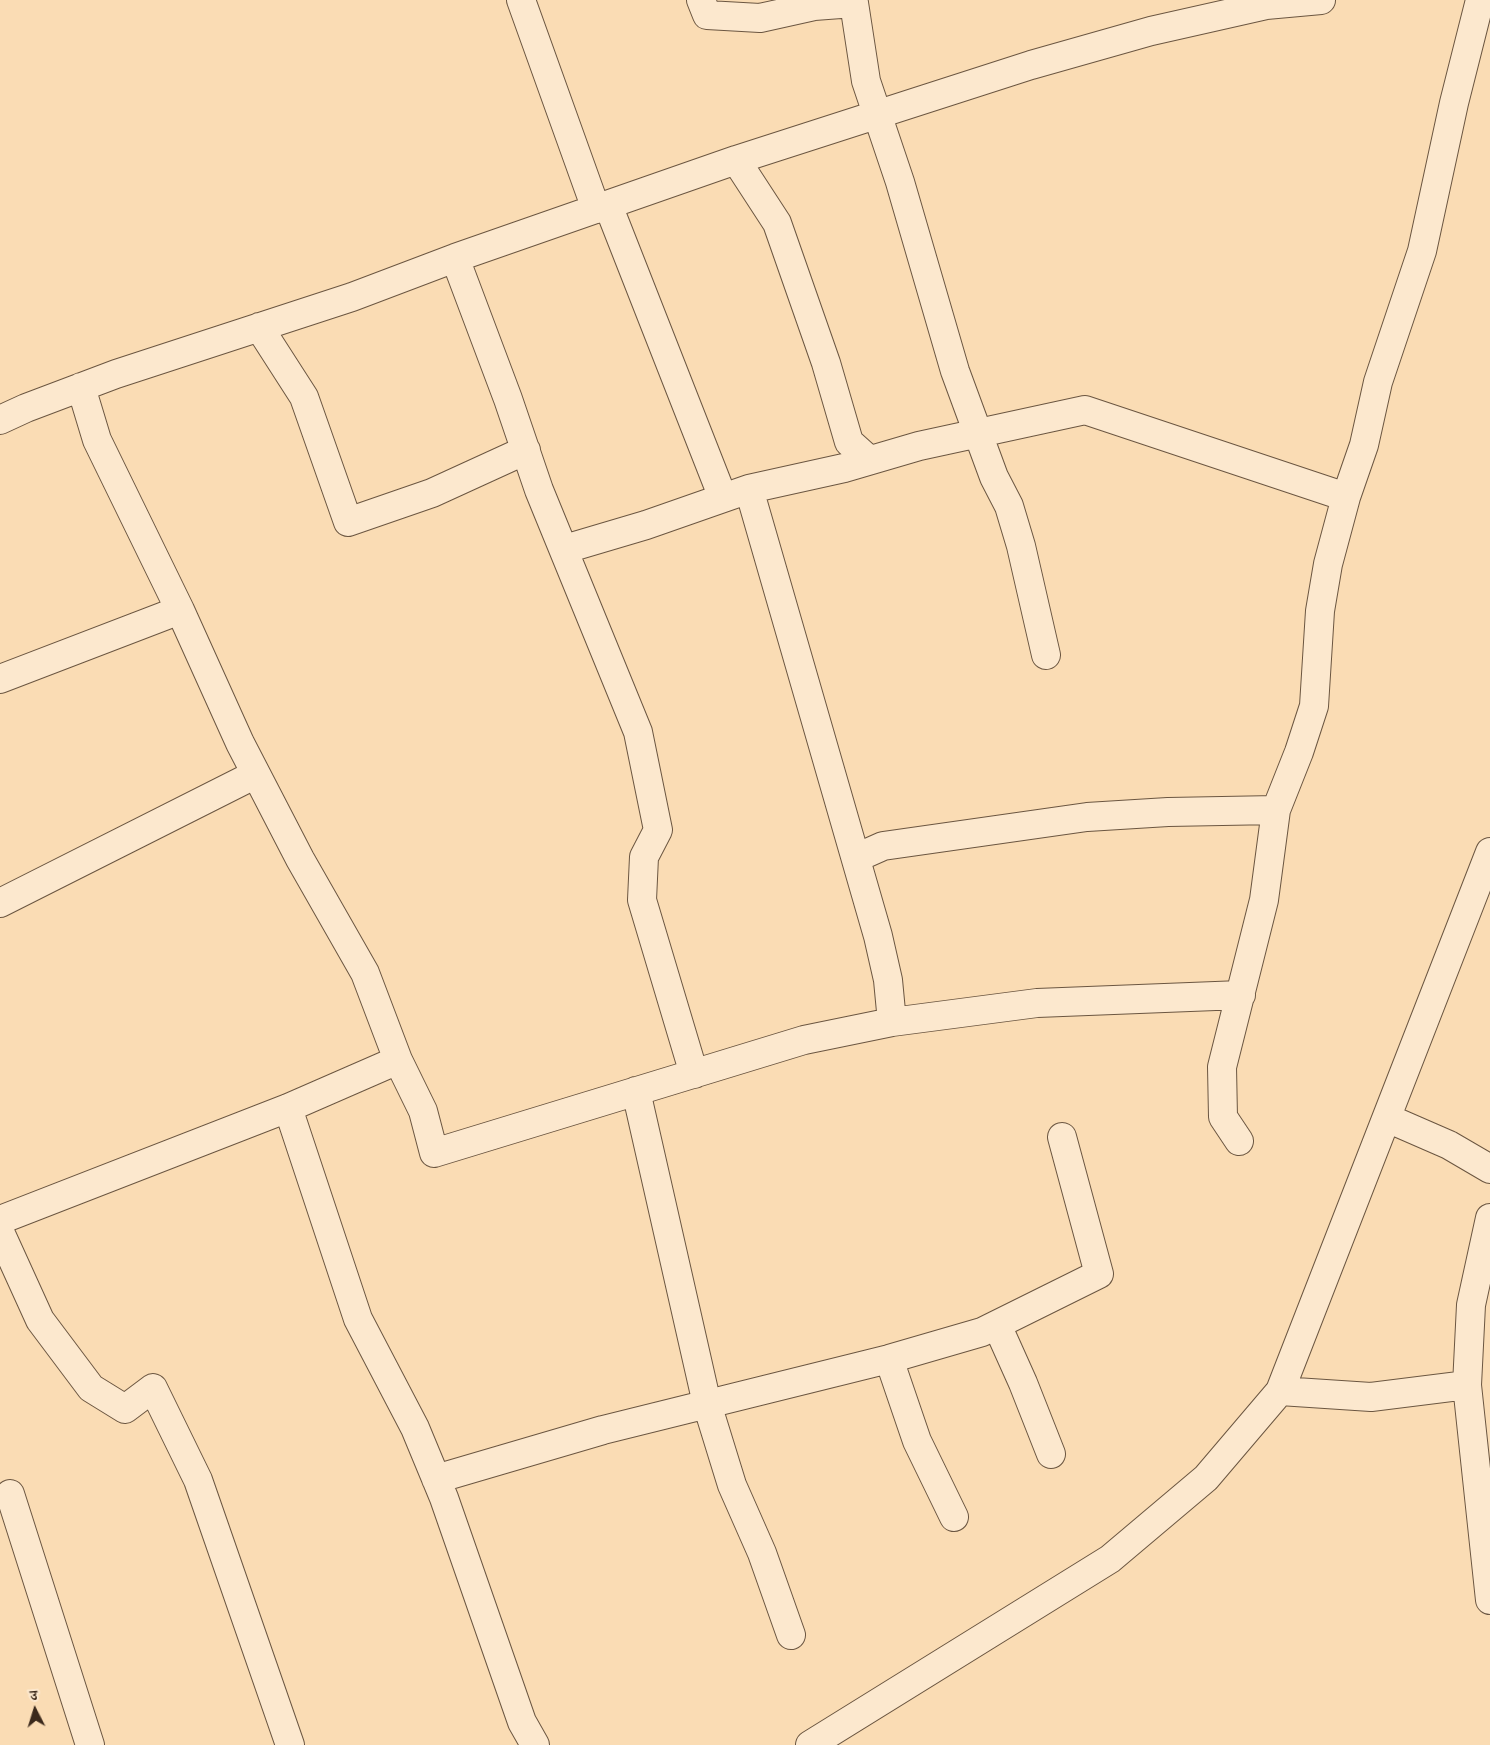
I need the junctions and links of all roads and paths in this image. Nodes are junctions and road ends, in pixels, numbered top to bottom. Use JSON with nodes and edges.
{"nodes":[{"id":1,"x":521,"y":0,"type":"edge"},
{"id":2,"x":701,"y":0,"type":"edge"},
{"id":3,"x":1321,"y":0,"type":"edge"},
{"id":4,"x":1480,"y":0,"type":"edge"},
{"id":5,"x":877,"y":115,"type":"junction"},
{"id":6,"x":736,"y":160,"type":"junction"},
{"id":7,"x":602,"y":207,"type":"junction"},
{"id":8,"x":455,"y":258,"type":"junction"},
{"id":9,"x":259,"y":327,"type":"junction"},
{"id":10,"x":81,"y":387,"type":"junction"},
{"id":11,"x":0,"y":420,"type":"edge"},
{"id":12,"x":979,"y":433,"type":"junction"},
{"id":13,"x":526,"y":450,"type":"junction"},
{"id":14,"x":869,"y":460,"type":"junction"},
{"id":15,"x":749,"y":489,"type":"junction"},
{"id":16,"x":1346,"y":497,"type":"junction"},
{"id":17,"x":723,"y":498,"type":"junction"},
{"id":18,"x":565,"y":549,"type":"junction"},
{"id":19,"x":180,"y":610,"type":"junction"},
{"id":20,"x":1046,"y":655,"type":"dead end"},
{"id":21,"x":0,"y":679,"type":"edge"},
{"id":22,"x":256,"y":774,"type":"junction"},
{"id":23,"x":1276,"y":810,"type":"junction"},
{"id":24,"x":1490,"y":852,"type":"edge"},
{"id":25,"x":856,"y":858,"type":"junction"},
{"id":26,"x":0,"y":903,"type":"edge"},
{"id":27,"x":1241,"y":995,"type":"junction"},
{"id":28,"x":892,"y":1022,"type":"junction"},
{"id":29,"x":398,"y":1060,"type":"junction"},
{"id":30,"x":694,"y":1074,"type":"junction"},
{"id":31,"x":636,"y":1091,"type":"junction"},
{"id":32,"x":288,"y":1108,"type":"junction"},
{"id":33,"x":1387,"y":1118,"type":"junction"},
{"id":34,"x":1062,"y":1137,"type":"dead end"},
{"id":35,"x":1239,"y":1141,"type":"dead end"},
{"id":36,"x":1490,"y":1169,"type":"edge"},
{"id":37,"x":1490,"y":1218,"type":"edge"},
{"id":38,"x":0,"y":1220,"type":"edge"},
{"id":39,"x":0,"y":1232,"type":"edge"},
{"id":40,"x":997,"y":1326,"type":"junction"},
{"id":41,"x":890,"y":1359,"type":"junction"},
{"id":42,"x":1467,"y":1385,"type":"junction"},
{"id":43,"x":1280,"y":1392,"type":"junction"},
{"id":44,"x":707,"y":1404,"type":"junction"},
{"id":45,"x":1051,"y":1454,"type":"dead end"},
{"id":46,"x":436,"y":1479,"type":"junction"},
{"id":47,"x":10,"y":1494,"type":"dead end"},
{"id":48,"x":954,"y":1517,"type":"dead end"},
{"id":49,"x":1490,"y":1600,"type":"edge"},
{"id":50,"x":790,"y":1635,"type":"dead end"},
{"id":51,"x":90,"y":1745,"type":"edge"},
{"id":52,"x":290,"y":1745,"type":"edge"},
{"id":53,"x":535,"y":1745,"type":"edge"},
{"id":54,"x":810,"y":1745,"type":"edge"}],
"edges":[{"from":1,"to":7,"type":"street"},
{"from":2,"to":5,"type":"street"},
{"from":3,"to":5,"type":"street"},
{"from":4,"to":16,"type":"street"},
{"from":5,"to":6,"type":"street"},
{"from":5,"to":12,"type":"street"},
{"from":6,"to":7,"type":"street"},
{"from":6,"to":14,"type":"street"},
{"from":7,"to":8,"type":"street"},
{"from":7,"to":17,"type":"street"},
{"from":8,"to":9,"type":"street"},
{"from":8,"to":13,"type":"street"},
{"from":9,"to":10,"type":"street"},
{"from":9,"to":13,"type":"street"},
{"from":10,"to":11,"type":"street"},
{"from":10,"to":19,"type":"street"},
{"from":12,"to":14,"type":"street"},
{"from":12,"to":16,"type":"street"},
{"from":12,"to":20,"type":"street"},
{"from":13,"to":18,"type":"street"},
{"from":14,"to":15,"type":"street"},
{"from":15,"to":17,"type":"street"},
{"from":15,"to":25,"type":"street"},
{"from":16,"to":23,"type":"street"},
{"from":17,"to":18,"type":"street"},
{"from":18,"to":30,"type":"street"},
{"from":19,"to":21,"type":"street"},
{"from":19,"to":22,"type":"street"},
{"from":22,"to":26,"type":"street"},
{"from":22,"to":29,"type":"street"},
{"from":23,"to":25,"type":"street"},
{"from":23,"to":27,"type":"street"},
{"from":24,"to":33,"type":"street"},
{"from":25,"to":28,"type":"street"},
{"from":27,"to":28,"type":"street"},
{"from":27,"to":35,"type":"street"},
{"from":28,"to":30,"type":"street"},
{"from":29,"to":31,"type":"street"},
{"from":29,"to":32,"type":"street"},
{"from":30,"to":31,"type":"street"},
{"from":31,"to":44,"type":"street"},
{"from":32,"to":38,"type":"street"},
{"from":32,"to":46,"type":"street"},
{"from":33,"to":36,"type":"street"},
{"from":33,"to":43,"type":"street"},
{"from":34,"to":40,"type":"street"},
{"from":37,"to":42,"type":"street"},
{"from":39,"to":52,"type":"street"},
{"from":40,"to":41,"type":"street"},
{"from":40,"to":45,"type":"street"},
{"from":41,"to":44,"type":"street"},
{"from":41,"to":48,"type":"street"},
{"from":42,"to":43,"type":"street"},
{"from":42,"to":49,"type":"street"},
{"from":43,"to":54,"type":"street"},
{"from":44,"to":46,"type":"street"},
{"from":44,"to":50,"type":"street"},
{"from":46,"to":53,"type":"street"},
{"from":47,"to":51,"type":"street"}]}
